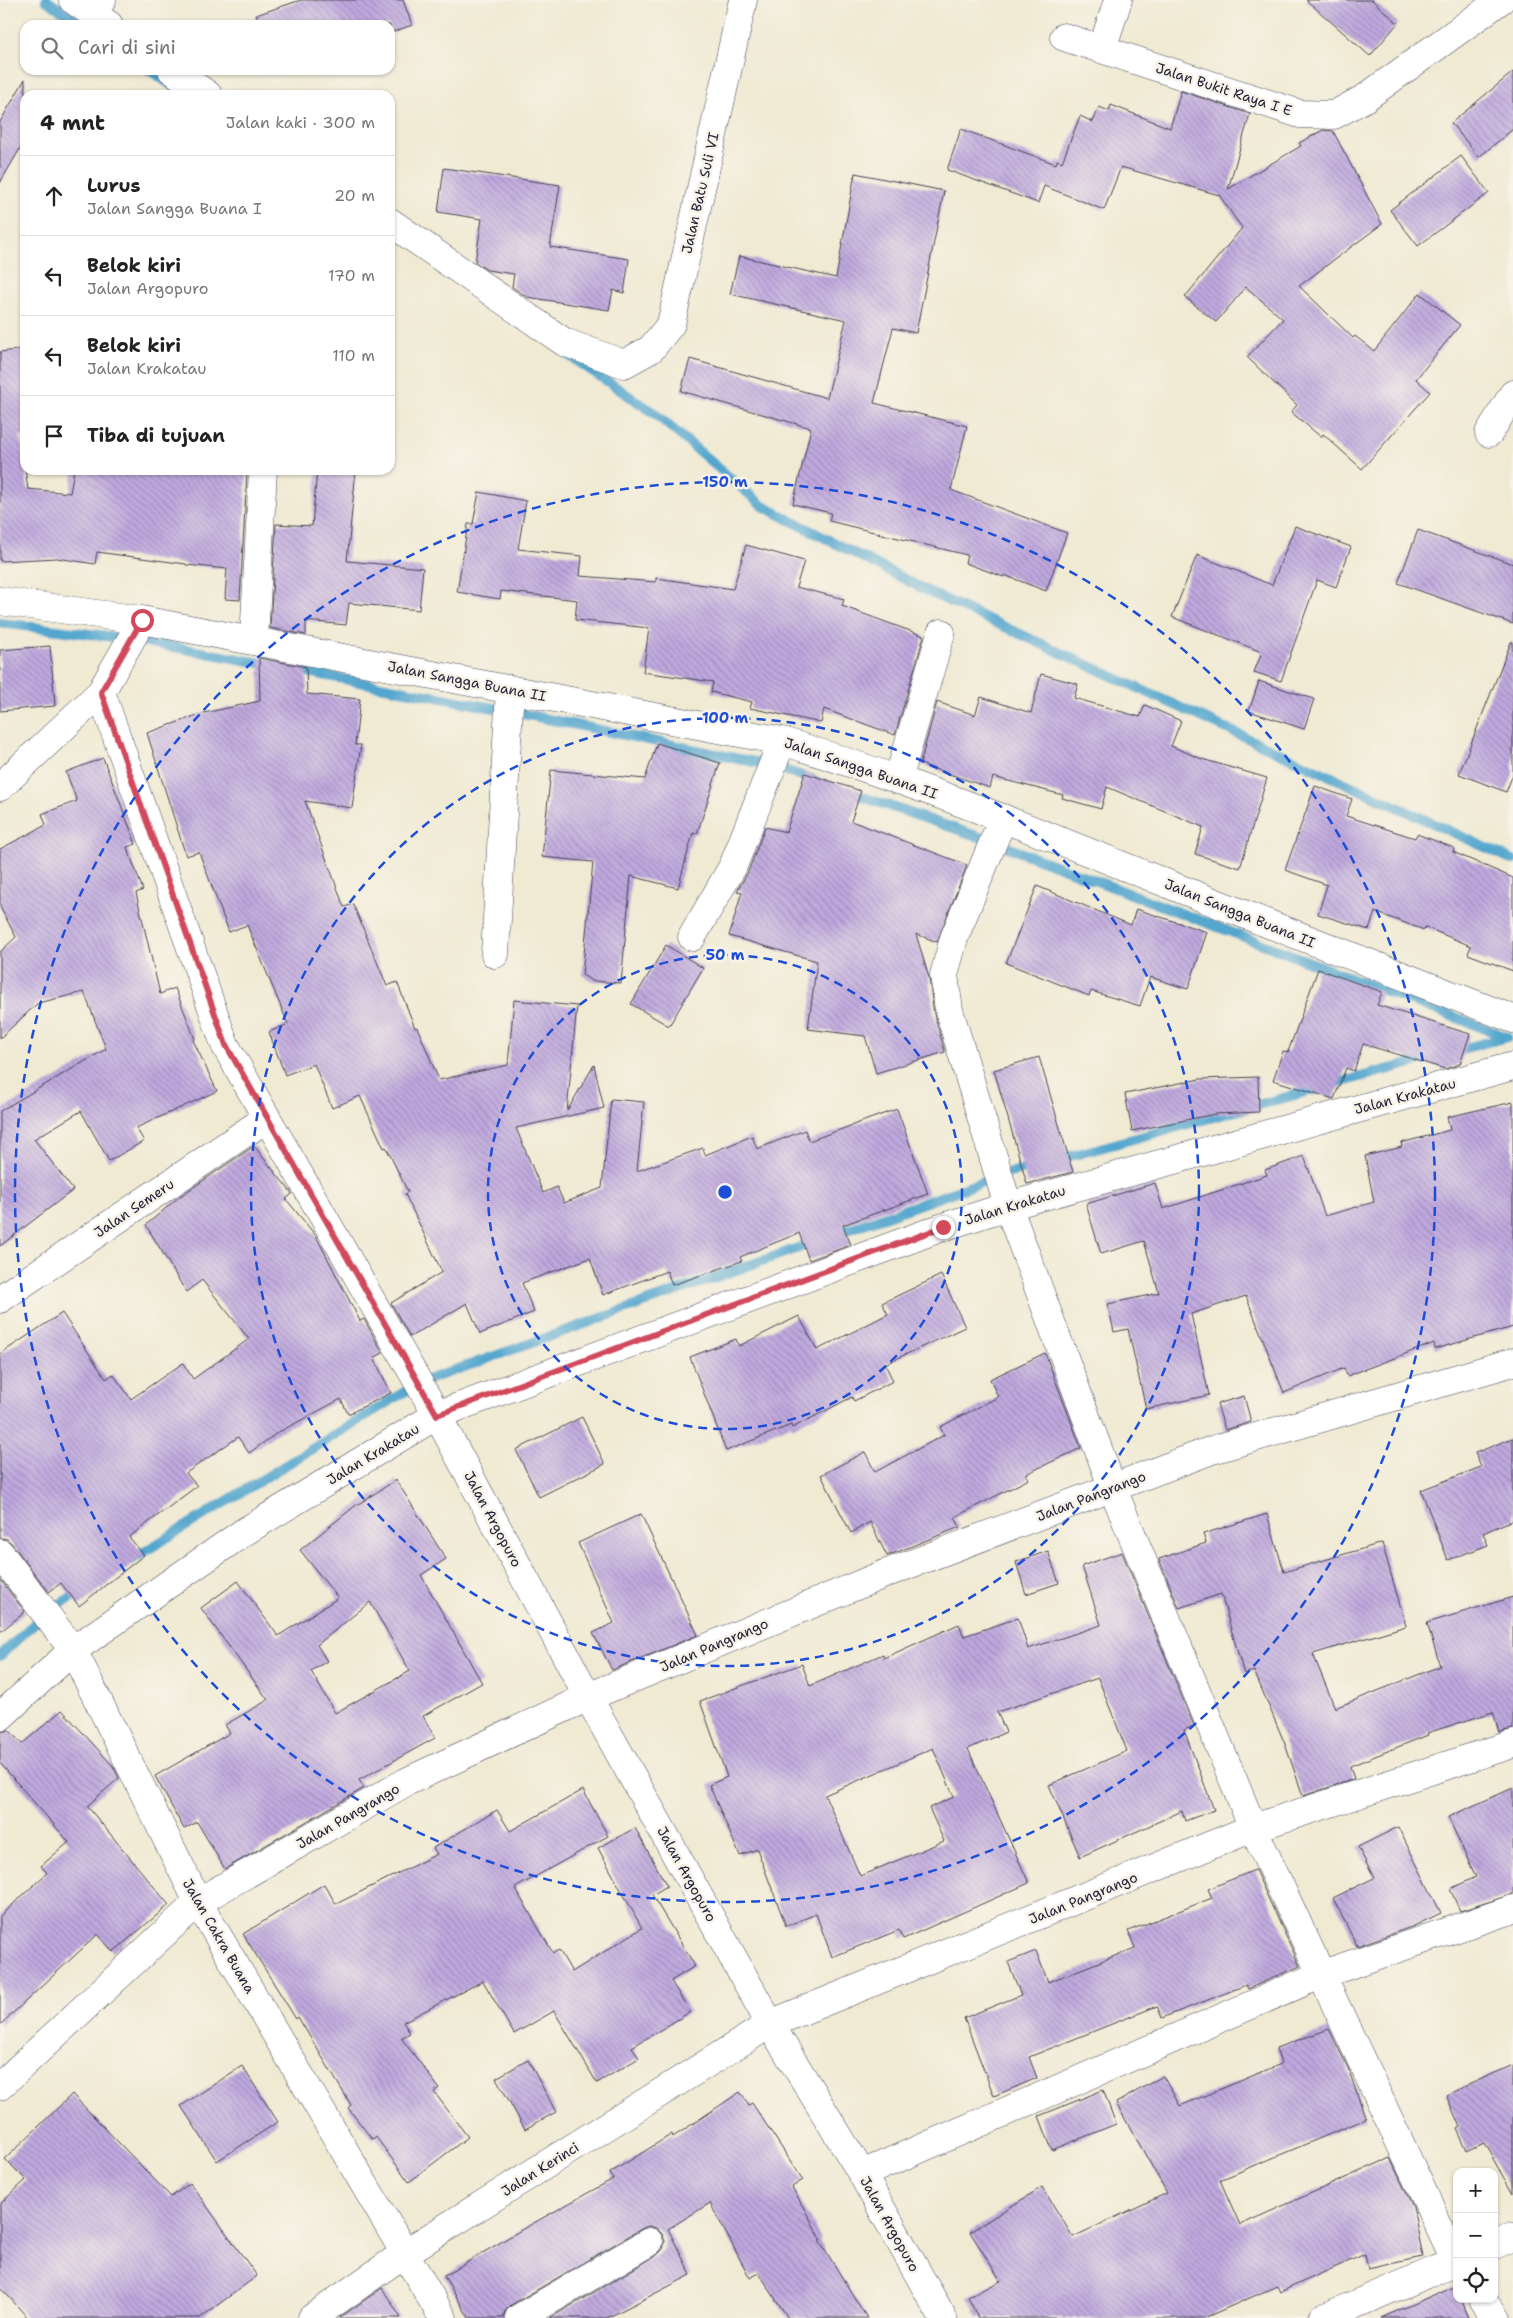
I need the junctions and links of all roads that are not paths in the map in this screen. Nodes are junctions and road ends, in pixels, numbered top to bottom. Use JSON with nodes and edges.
{"nodes":[{"id":1,"x":743,"y":0,"type":"edge"},
{"id":2,"x":1118,"y":0,"type":"edge"},
{"id":3,"x":1502,"y":0,"type":"edge"},
{"id":4,"x":87,"y":3,"type":"edge"},
{"id":5,"x":104,"y":20,"type":"edge"},
{"id":6,"x":1064,"y":37,"type":"dead end"},
{"id":7,"x":1102,"y":49,"type":"junction"},
{"id":8,"x":179,"y":75,"type":"edge"},
{"id":9,"x":201,"y":90,"type":"edge"},
{"id":10,"x":395,"y":225,"type":"edge"},
{"id":11,"x":1513,"y":394,"type":"edge"},
{"id":12,"x":1489,"y":433,"type":"dead end"},
{"id":13,"x":263,"y":475,"type":"edge"},
{"id":14,"x":0,"y":602,"type":"edge"},
{"id":15,"x":142,"y":620,"type":"junction"},
{"id":16,"x":941,"y":633,"type":"dead end"},
{"id":17,"x":254,"y":640,"type":"junction"},
{"id":18,"x":510,"y":689,"type":"junction"},
{"id":19,"x":101,"y":692,"type":"junction"},
{"id":20,"x":782,"y":741,"type":"junction"},
{"id":21,"x":898,"y":780,"type":"junction"},
{"id":22,"x":0,"y":787,"type":"edge"},
{"id":23,"x":1004,"y":818,"type":"junction"},
{"id":24,"x":692,"y":937,"type":"dead end"},
{"id":25,"x":495,"y":954,"type":"dead end"},
{"id":26,"x":1513,"y":1019,"type":"edge"},
{"id":27,"x":1513,"y":1066,"type":"edge"},
{"id":28,"x":267,"y":1118,"type":"junction"},
{"id":29,"x":1008,"y":1206,"type":"junction"},
{"id":30,"x":0,"y":1299,"type":"edge"},
{"id":31,"x":1513,"y":1362,"type":"edge"},
{"id":32,"x":437,"y":1415,"type":"junction"},
{"id":33,"x":1113,"y":1489,"type":"junction"},
{"id":34,"x":0,"y":1553,"type":"edge"},
{"id":35,"x":73,"y":1650,"type":"junction"},
{"id":36,"x":588,"y":1697,"type":"junction"},
{"id":37,"x":0,"y":1717,"type":"edge"},
{"id":38,"x":1513,"y":1744,"type":"edge"},
{"id":39,"x":1253,"y":1828,"type":"junction"},
{"id":40,"x":198,"y":1902,"type":"junction"},
{"id":41,"x":1513,"y":1909,"type":"edge"},
{"id":42,"x":1320,"y":1975,"type":"junction"},
{"id":43,"x":770,"y":2024,"type":"junction"},
{"id":44,"x":0,"y":2086,"type":"edge"},
{"id":45,"x":862,"y":2174,"type":"junction"},
{"id":46,"x":1513,"y":2237,"type":"edge"},
{"id":47,"x":649,"y":2242,"type":"dead end"},
{"id":48,"x":1498,"y":2243,"type":"edge"},
{"id":49,"x":405,"y":2253,"type":"junction"},
{"id":50,"x":1454,"y":2258,"type":"edge"},
{"id":51,"x":1453,"y":2263,"type":"edge"},
{"id":52,"x":1485,"y":2303,"type":"edge"},
{"id":53,"x":312,"y":2318,"type":"edge"},
{"id":54,"x":443,"y":2318,"type":"edge"},
{"id":55,"x":519,"y":2318,"type":"edge"},
{"id":56,"x":943,"y":2318,"type":"edge"},
{"id":57,"x":1323,"y":2318,"type":"edge"},
{"id":58,"x":1495,"y":2318,"type":"edge"}],
"edges":[{"from":1,"to":10,"type":"street","name":"Jalan Batu Suli VI"},
{"from":2,"to":7,"type":"street"},
{"from":3,"to":7,"type":"street","name":"Jalan Bukit Raya I E"},
{"from":4,"to":5,"type":"street"},
{"from":6,"to":7,"type":"street","name":"Jalan Bukit Raya I E"},
{"from":8,"to":9,"type":"street"},
{"from":11,"to":12,"type":"street"},
{"from":13,"to":17,"type":"street"},
{"from":14,"to":15,"type":"street","name":"Jalan Sangga Buana II"},
{"from":15,"to":17,"type":"street","name":"Jalan Sangga Buana II"},
{"from":15,"to":19,"type":"street"},
{"from":16,"to":21,"type":"street"},
{"from":17,"to":18,"type":"street","name":"Jalan Sangga Buana II"},
{"from":18,"to":20,"type":"street","name":"Jalan Sangga Buana II"},
{"from":18,"to":25,"type":"street"},
{"from":19,"to":22,"type":"street"},
{"from":19,"to":28,"type":"street","name":"Jalan Argopuro"},
{"from":20,"to":21,"type":"street","name":"Jalan Sangga Buana II"},
{"from":20,"to":24,"type":"street"},
{"from":21,"to":23,"type":"street","name":"Jalan Sangga Buana II"},
{"from":23,"to":26,"type":"street","name":"Jalan Sangga Buana II"},
{"from":23,"to":29,"type":"street"},
{"from":27,"to":29,"type":"street","name":"Jalan Krakatau"},
{"from":28,"to":30,"type":"street","name":"Jalan Semeru"},
{"from":28,"to":32,"type":"street","name":"Jalan Argopuro"},
{"from":29,"to":32,"type":"street","name":"Jalan Krakatau"},
{"from":29,"to":33,"type":"street"},
{"from":31,"to":33,"type":"street","name":"Jalan Pangrango"},
{"from":32,"to":35,"type":"street","name":"Jalan Krakatau"},
{"from":32,"to":36,"type":"street","name":"Jalan Argopuro"},
{"from":33,"to":36,"type":"street","name":"Jalan Pangrango"},
{"from":33,"to":39,"type":"street"},
{"from":34,"to":35,"type":"street","name":"Jalan Cakra Buana"},
{"from":35,"to":37,"type":"street","name":"Jalan Krakatau"},
{"from":35,"to":40,"type":"street","name":"Jalan Cakra Buana"},
{"from":36,"to":40,"type":"street","name":"Jalan Pangrango"},
{"from":36,"to":43,"type":"street","name":"Jalan Argopuro"},
{"from":38,"to":39,"type":"street","name":"Jalan Pangrango"},
{"from":39,"to":42,"type":"street"},
{"from":39,"to":43,"type":"street","name":"Jalan Pangrango"},
{"from":40,"to":44,"type":"street","name":"Jalan Pangrango"},
{"from":40,"to":49,"type":"street","name":"Jalan Cakra Buana"},
{"from":41,"to":42,"type":"street"},
{"from":42,"to":45,"type":"street"},
{"from":42,"to":50,"type":"street"},
{"from":43,"to":45,"type":"street","name":"Jalan Argopuro"},
{"from":43,"to":49,"type":"street","name":"Jalan Kerinci"},
{"from":45,"to":56,"type":"street","name":"Jalan Argopuro"},
{"from":46,"to":48,"type":"street"},
{"from":47,"to":55,"type":"street"},
{"from":49,"to":53,"type":"street","name":"Jalan Kerinci"},
{"from":49,"to":54,"type":"street","name":"Jalan Cakra Buana"},
{"from":51,"to":57,"type":"street"},
{"from":52,"to":58,"type":"street"}]}
